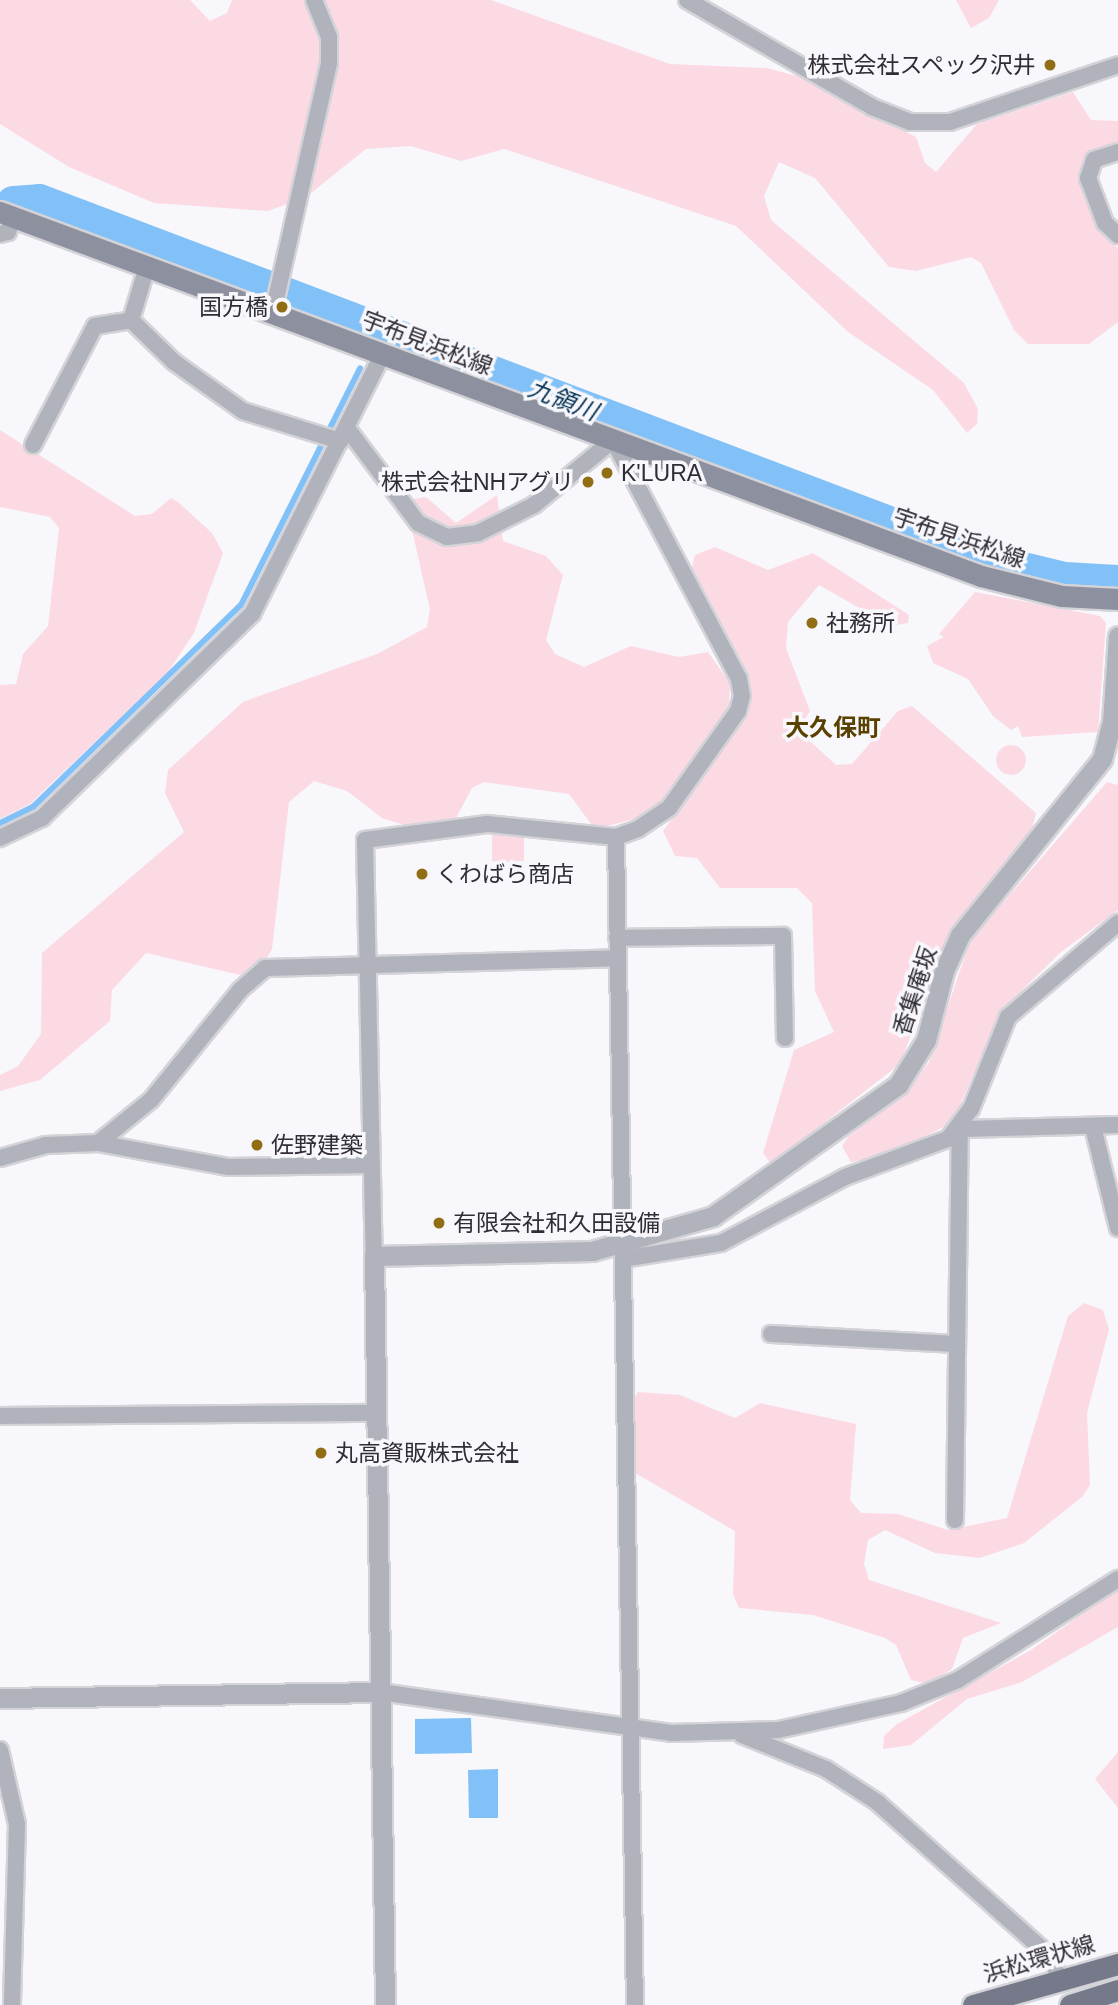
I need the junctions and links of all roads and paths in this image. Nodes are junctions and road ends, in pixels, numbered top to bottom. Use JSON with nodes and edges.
{"nodes":[{"id":1,"x":314,"y":0,"type":"edge"},
{"id":2,"x":687,"y":0,"type":"edge"},
{"id":3,"x":1118,"y":65,"type":"edge"},
{"id":4,"x":1118,"y":152,"type":"edge"},
{"id":5,"x":4,"y":221,"type":"edge"},
{"id":6,"x":1118,"y":235,"type":"edge"},
{"id":7,"x":146,"y":267,"type":"junction"},
{"id":8,"x":276,"y":301,"type":"junction"},
{"id":9,"x":131,"y":320,"type":"junction"},
{"id":10,"x":383,"y":354,"type":"junction"},
{"id":11,"x":335,"y":435,"type":"junction"},
{"id":12,"x":613,"y":440,"type":"junction"},
{"id":13,"x":33,"y":445,"type":"dead end"},
{"id":14,"x":1118,"y":599,"type":"edge"},
{"id":15,"x":1118,"y":636,"type":"edge"},
{"id":16,"x":616,"y":837,"type":"junction"},
{"id":17,"x":0,"y":838,"type":"edge"},
{"id":18,"x":1118,"y":923,"type":"edge"},
{"id":19,"x":617,"y":937,"type":"junction"},
{"id":20,"x":618,"y":958,"type":"junction"},
{"id":21,"x":368,"y":961,"type":"junction"},
{"id":22,"x":785,"y":1038,"type":"dead end"},
{"id":23,"x":1118,"y":1125,"type":"edge"},
{"id":24,"x":1093,"y":1127,"type":"junction"},
{"id":25,"x":960,"y":1129,"type":"junction"},
{"id":26,"x":98,"y":1143,"type":"junction"},
{"id":27,"x":0,"y":1158,"type":"edge"},
{"id":28,"x":372,"y":1165,"type":"junction"},
{"id":29,"x":1118,"y":1228,"type":"edge"},
{"id":30,"x":622,"y":1252,"type":"junction"},
{"id":31,"x":374,"y":1256,"type":"junction"},
{"id":32,"x":771,"y":1334,"type":"dead end"},
{"id":33,"x":957,"y":1344,"type":"junction"},
{"id":34,"x":376,"y":1413,"type":"junction"},
{"id":35,"x":0,"y":1416,"type":"edge"},
{"id":36,"x":955,"y":1520,"type":"dead end"},
{"id":37,"x":1118,"y":1579,"type":"edge"},
{"id":38,"x":380,"y":1692,"type":"junction"},
{"id":39,"x":0,"y":1698,"type":"edge"},
{"id":40,"x":630,"y":1729,"type":"junction"},
{"id":41,"x":739,"y":1734,"type":"junction"},
{"id":42,"x":0,"y":1750,"type":"edge"},
{"id":43,"x":8,"y":1797,"type":"edge"},
{"id":44,"x":1118,"y":1964,"type":"edge"},
{"id":45,"x":1059,"y":1982,"type":"junction"},
{"id":46,"x":1114,"y":1996,"type":"edge"},
{"id":47,"x":12,"y":2005,"type":"edge"},
{"id":48,"x":385,"y":2005,"type":"edge"},
{"id":49,"x":635,"y":2005,"type":"edge"},
{"id":50,"x":973,"y":2005,"type":"edge"},
{"id":51,"x":1070,"y":2005,"type":"edge"}],
"edges":[{"from":1,"to":8,"type":"street"},
{"from":2,"to":3,"type":"street"},
{"from":4,"to":6,"type":"street"},
{"from":5,"to":7,"type":"main road","name":"宇布見浜松線"},
{"from":7,"to":8,"type":"main road","name":"宇布見浜松線"},
{"from":7,"to":9,"type":"street"},
{"from":8,"to":10,"type":"main road","name":"宇布見浜松線"},
{"from":9,"to":11,"type":"street"},
{"from":9,"to":13,"type":"street"},
{"from":10,"to":11,"type":"street"},
{"from":10,"to":12,"type":"main road","name":"宇布見浜松線"},
{"from":11,"to":12,"type":"street"},
{"from":11,"to":17,"type":"street"},
{"from":12,"to":14,"type":"main road","name":"宇布見浜松線"},
{"from":12,"to":16,"type":"street"},
{"from":15,"to":30,"type":"street","name":"香集庵坂"},
{"from":16,"to":19,"type":"street"},
{"from":16,"to":21,"type":"street"},
{"from":18,"to":25,"type":"street"},
{"from":19,"to":20,"type":"street"},
{"from":19,"to":22,"type":"street"},
{"from":20,"to":21,"type":"street"},
{"from":20,"to":30,"type":"street"},
{"from":21,"to":26,"type":"street"},
{"from":21,"to":28,"type":"street"},
{"from":23,"to":24,"type":"street"},
{"from":24,"to":25,"type":"street"},
{"from":24,"to":29,"type":"street"},
{"from":25,"to":30,"type":"street"},
{"from":25,"to":33,"type":"street"},
{"from":26,"to":27,"type":"street"},
{"from":26,"to":28,"type":"street"},
{"from":28,"to":31,"type":"street"},
{"from":30,"to":31,"type":"street","name":"香集庵坂"},
{"from":30,"to":40,"type":"street"},
{"from":31,"to":34,"type":"street"},
{"from":32,"to":33,"type":"street"},
{"from":33,"to":36,"type":"street"},
{"from":34,"to":35,"type":"street"},
{"from":34,"to":38,"type":"street"},
{"from":37,"to":41,"type":"street"},
{"from":38,"to":39,"type":"street"},
{"from":38,"to":40,"type":"street"},
{"from":38,"to":48,"type":"street"},
{"from":40,"to":41,"type":"street"},
{"from":40,"to":49,"type":"street"},
{"from":41,"to":45,"type":"street"},
{"from":42,"to":43,"type":"street"},
{"from":43,"to":47,"type":"street"},
{"from":44,"to":45,"type":"main road","name":"浜松環状線"},
{"from":45,"to":50,"type":"main road","name":"浜松環状線"},
{"from":46,"to":51,"type":"main road"}]}
